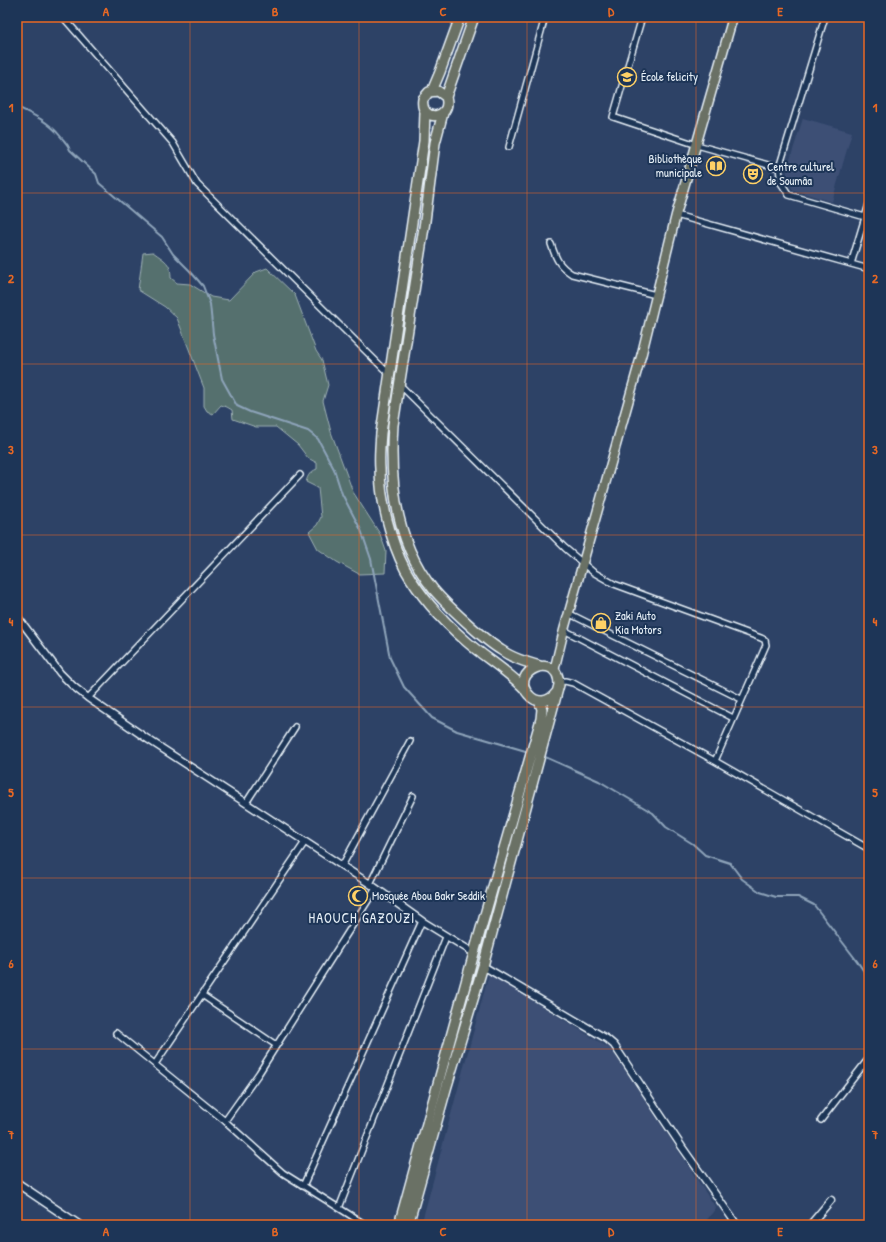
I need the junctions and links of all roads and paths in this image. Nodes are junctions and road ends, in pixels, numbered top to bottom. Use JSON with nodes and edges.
{"nodes":[{"id":1,"x":63,"y":17,"type":"edge"},
{"id":2,"x":460,"y":17,"type":"edge"},
{"id":3,"x":474,"y":17,"type":"edge"},
{"id":4,"x":545,"y":17,"type":"edge"},
{"id":5,"x":642,"y":17,"type":"edge"},
{"id":6,"x":733,"y":17,"type":"edge"},
{"id":7,"x":825,"y":17,"type":"edge"},
{"id":8,"x":866,"y":17,"type":"edge"},
{"id":9,"x":869,"y":18,"type":"edge"},
{"id":10,"x":432,"y":91,"type":"junction"},
{"id":11,"x":446,"y":97,"type":"junction"},
{"id":12,"x":425,"y":111,"type":"junction"},
{"id":13,"x":443,"y":113,"type":"junction"},
{"id":14,"x":697,"y":145,"type":"junction"},
{"id":15,"x":509,"y":147,"type":"dead end"},
{"id":16,"x":779,"y":168,"type":"junction"},
{"id":17,"x":869,"y":204,"type":"edge"},
{"id":18,"x":676,"y":215,"type":"junction"},
{"id":19,"x":865,"y":217,"type":"junction"},
{"id":20,"x":551,"y":244,"type":"dead end"},
{"id":21,"x":851,"y":264,"type":"junction"},
{"id":22,"x":869,"y":269,"type":"edge"},
{"id":23,"x":656,"y":295,"type":"junction"},
{"id":24,"x":389,"y":374,"type":"junction"},
{"id":25,"x":399,"y":384,"type":"junction"},
{"id":26,"x":300,"y":475,"type":"dead end"},
{"id":27,"x":583,"y":564,"type":"junction"},
{"id":28,"x":568,"y":613,"type":"junction"},
{"id":29,"x":17,"y":616,"type":"edge"},
{"id":30,"x":564,"y":630,"type":"junction"},
{"id":31,"x":540,"y":666,"type":"junction"},
{"id":32,"x":554,"y":671,"type":"junction"},
{"id":33,"x":559,"y":682,"type":"junction"},
{"id":34,"x":525,"y":689,"type":"junction"},
{"id":35,"x":556,"y":693,"type":"junction"},
{"id":36,"x":88,"y":698,"type":"junction"},
{"id":37,"x":741,"y":699,"type":"junction"},
{"id":38,"x":539,"y":700,"type":"junction"},
{"id":39,"x":733,"y":718,"type":"junction"},
{"id":40,"x":295,"y":727,"type":"dead end"},
{"id":41,"x":410,"y":741,"type":"dead end"},
{"id":42,"x":537,"y":746,"type":"junction"},
{"id":43,"x":715,"y":761,"type":"junction"},
{"id":44,"x":413,"y":796,"type":"dead end"},
{"id":45,"x":246,"y":803,"type":"junction"},
{"id":46,"x":305,"y":842,"type":"junction"},
{"id":47,"x":869,"y":849,"type":"edge"},
{"id":48,"x":342,"y":866,"type":"junction"},
{"id":49,"x":370,"y":884,"type":"junction"},
{"id":50,"x":376,"y":888,"type":"junction"},
{"id":51,"x":422,"y":921,"type":"junction"},
{"id":52,"x":446,"y":937,"type":"junction"},
{"id":53,"x":474,"y":953,"type":"junction"},
{"id":54,"x":483,"y":966,"type":"junction"},
{"id":55,"x":202,"y":995,"type":"junction"},
{"id":56,"x":116,"y":1033,"type":"dead end"},
{"id":57,"x":276,"y":1045,"type":"junction"},
{"id":58,"x":869,"y":1058,"type":"edge"},
{"id":59,"x":155,"y":1064,"type":"junction"},
{"id":60,"x":821,"y":1120,"type":"dead end"},
{"id":61,"x":225,"y":1121,"type":"junction"},
{"id":62,"x":17,"y":1183,"type":"edge"},
{"id":63,"x":303,"y":1186,"type":"junction"},
{"id":64,"x":831,"y":1200,"type":"dead end"},
{"id":65,"x":339,"y":1208,"type":"junction"},
{"id":66,"x":79,"y":1225,"type":"edge"},
{"id":67,"x":366,"y":1225,"type":"edge"},
{"id":68,"x":399,"y":1225,"type":"edge"},
{"id":69,"x":408,"y":1225,"type":"edge"},
{"id":70,"x":737,"y":1225,"type":"edge"},
{"id":71,"x":810,"y":1225,"type":"edge"}],
"edges":[{"from":1,"to":24,"type":"street"},
{"from":2,"to":10,"type":"highway"},
{"from":3,"to":11,"type":"highway"},
{"from":4,"to":15,"type":"street"},
{"from":5,"to":14,"type":"street"},
{"from":6,"to":14,"type":"main road"},
{"from":7,"to":16,"type":"street"},
{"from":8,"to":9,"type":"street"},
{"from":10,"to":11,"type":"highway"},
{"from":10,"to":12,"type":"highway"},
{"from":11,"to":13,"type":"highway"},
{"from":12,"to":13,"type":"highway"},
{"from":12,"to":24,"type":"highway"},
{"from":13,"to":25,"type":"highway"},
{"from":14,"to":16,"type":"street"},
{"from":14,"to":18,"type":"main road"},
{"from":16,"to":19,"type":"street"},
{"from":17,"to":19,"type":"street"},
{"from":18,"to":21,"type":"street"},
{"from":18,"to":23,"type":"main road"},
{"from":19,"to":21,"type":"street"},
{"from":20,"to":23,"type":"street"},
{"from":21,"to":22,"type":"street"},
{"from":23,"to":27,"type":"main road"},
{"from":24,"to":34,"type":"highway"},
{"from":25,"to":27,"type":"street"},
{"from":25,"to":31,"type":"highway"},
{"from":26,"to":36,"type":"street"},
{"from":27,"to":28,"type":"main road"},
{"from":27,"to":37,"type":"street"},
{"from":28,"to":30,"type":"main road"},
{"from":28,"to":37,"type":"street"},
{"from":29,"to":36,"type":"street"},
{"from":30,"to":32,"type":"main road"},
{"from":30,"to":39,"type":"street"},
{"from":31,"to":32,"type":"highway"},
{"from":31,"to":34,"type":"highway"},
{"from":32,"to":33,"type":"highway"},
{"from":33,"to":35,"type":"highway"},
{"from":33,"to":43,"type":"street"},
{"from":34,"to":38,"type":"highway"},
{"from":35,"to":38,"type":"highway"},
{"from":35,"to":42,"type":"highway"},
{"from":36,"to":45,"type":"street"},
{"from":37,"to":39,"type":"street"},
{"from":38,"to":42,"type":"highway"},
{"from":39,"to":43,"type":"street"},
{"from":40,"to":45,"type":"street"},
{"from":41,"to":48,"type":"street"},
{"from":42,"to":53,"type":"highway"},
{"from":42,"to":54,"type":"highway"},
{"from":43,"to":47,"type":"street"},
{"from":44,"to":49,"type":"street"},
{"from":45,"to":46,"type":"street"},
{"from":46,"to":48,"type":"street"},
{"from":46,"to":55,"type":"street"},
{"from":48,"to":49,"type":"street"},
{"from":49,"to":50,"type":"street"},
{"from":50,"to":51,"type":"street"},
{"from":50,"to":57,"type":"street"},
{"from":51,"to":52,"type":"street"},
{"from":51,"to":63,"type":"street"},
{"from":52,"to":53,"type":"street"},
{"from":52,"to":65,"type":"street"},
{"from":53,"to":68,"type":"highway"},
{"from":54,"to":69,"type":"highway"},
{"from":54,"to":70,"type":"street"},
{"from":55,"to":57,"type":"street"},
{"from":55,"to":59,"type":"street"},
{"from":56,"to":59,"type":"street"},
{"from":57,"to":61,"type":"street"},
{"from":58,"to":60,"type":"street"},
{"from":59,"to":61,"type":"street"},
{"from":61,"to":63,"type":"street"},
{"from":62,"to":66,"type":"main road"},
{"from":63,"to":65,"type":"street"},
{"from":64,"to":71,"type":"street"},
{"from":65,"to":67,"type":"street"}]}
